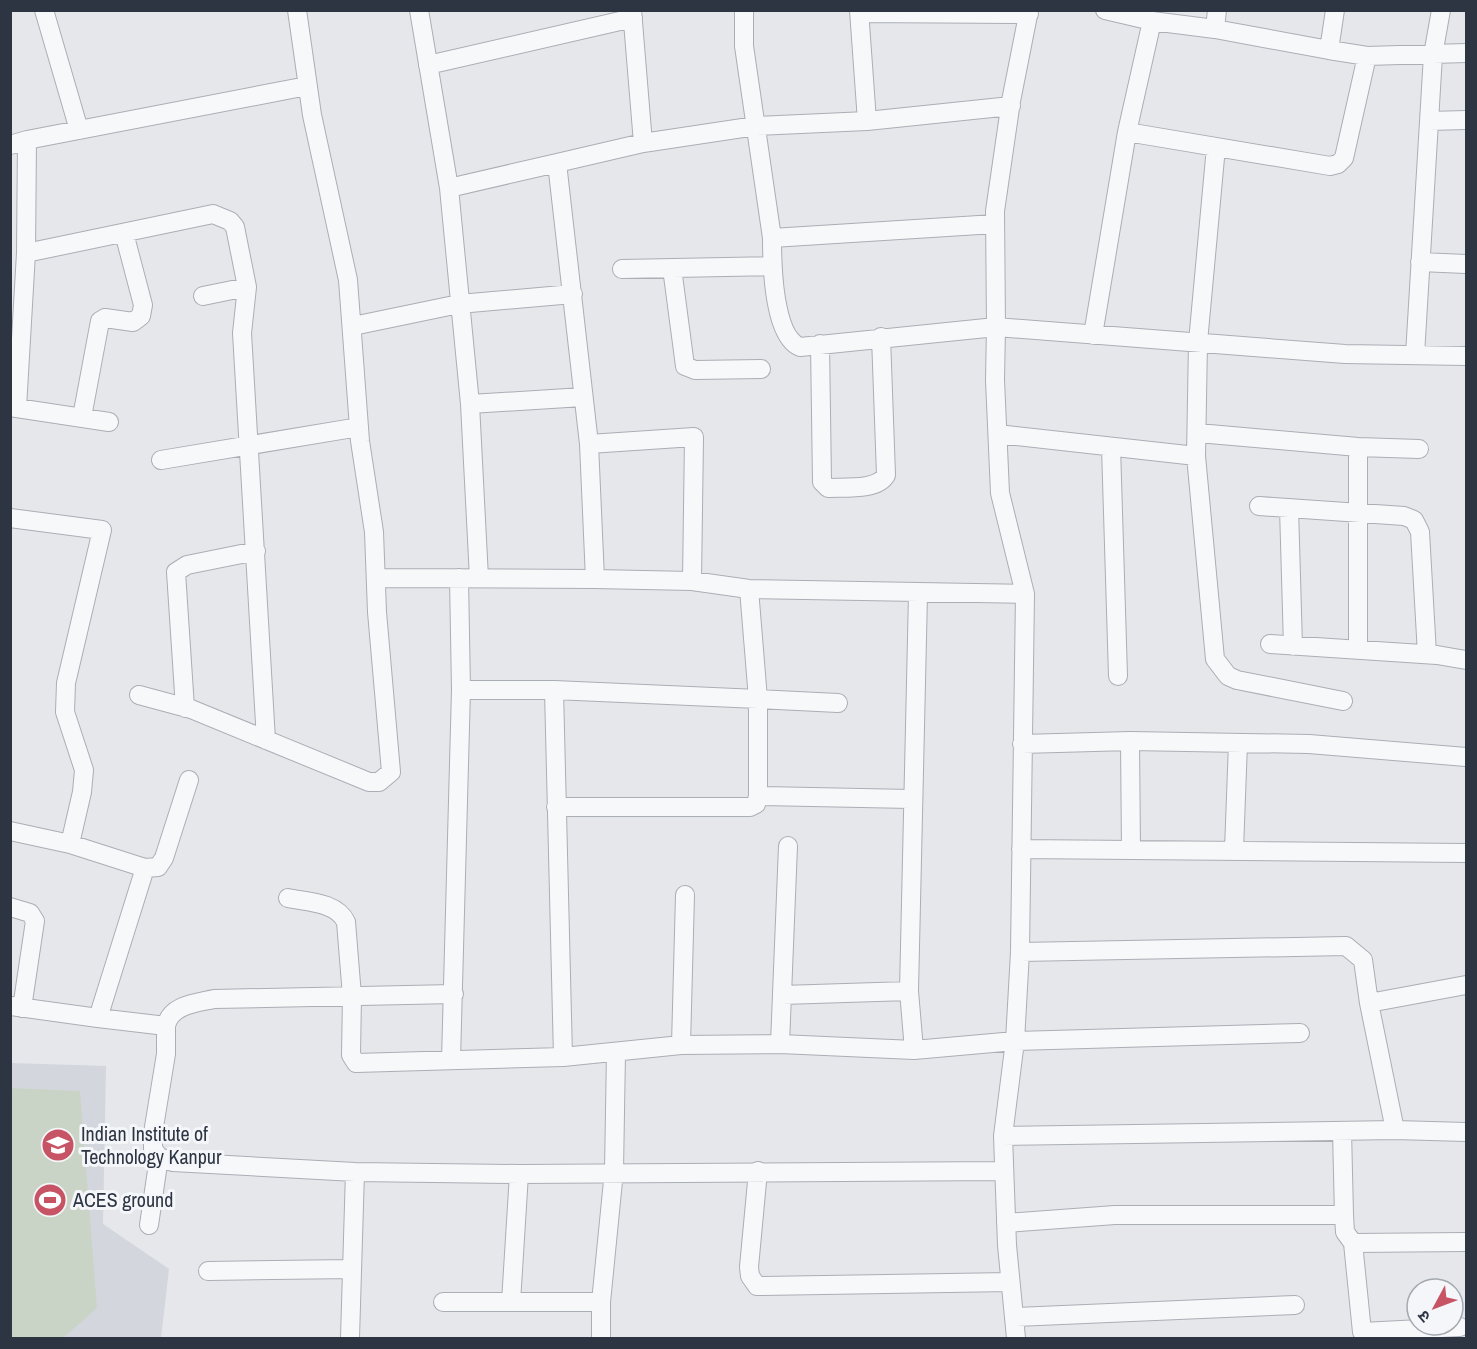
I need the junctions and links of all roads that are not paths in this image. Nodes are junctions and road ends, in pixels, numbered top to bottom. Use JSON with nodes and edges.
{"nodes":[{"id":1,"x":44,"y":10,"type":"edge"},
{"id":2,"x":297,"y":10,"type":"edge"},
{"id":3,"x":419,"y":10,"type":"edge"},
{"id":4,"x":744,"y":10,"type":"edge"},
{"id":5,"x":1105,"y":10,"type":"edge"},
{"id":6,"x":1217,"y":10,"type":"edge"},
{"id":7,"x":1335,"y":10,"type":"edge"},
{"id":8,"x":1441,"y":10,"type":"edge"},
{"id":9,"x":859,"y":12,"type":"edge"},
{"id":10,"x":1029,"y":12,"type":"edge"},
{"id":11,"x":633,"y":14,"type":"edge"},
{"id":12,"x":1152,"y":21,"type":"junction"},
{"id":13,"x":1215,"y":29,"type":"junction"},
{"id":14,"x":1329,"y":50,"type":"junction"},
{"id":15,"x":1467,"y":53,"type":"edge"},
{"id":16,"x":1433,"y":55,"type":"junction"},
{"id":17,"x":1366,"y":56,"type":"junction"},
{"id":18,"x":428,"y":65,"type":"junction"},
{"id":19,"x":307,"y":86,"type":"junction"},
{"id":20,"x":1011,"y":106,"type":"junction"},
{"id":21,"x":1467,"y":120,"type":"edge"},
{"id":22,"x":867,"y":121,"type":"junction"},
{"id":23,"x":1429,"y":121,"type":"junction"},
{"id":24,"x":756,"y":126,"type":"junction"},
{"id":25,"x":79,"y":130,"type":"junction"},
{"id":26,"x":1127,"y":132,"type":"junction"},
{"id":27,"x":19,"y":142,"type":"edge"},
{"id":28,"x":643,"y":143,"type":"junction"},
{"id":29,"x":1216,"y":147,"type":"junction"},
{"id":30,"x":557,"y":163,"type":"junction"},
{"id":31,"x":450,"y":188,"type":"junction"},
{"id":32,"x":995,"y":224,"type":"junction"},
{"id":33,"x":124,"y":233,"type":"junction"},
{"id":34,"x":772,"y":238,"type":"junction"},
{"id":35,"x":26,"y":253,"type":"junction"},
{"id":36,"x":1420,"y":262,"type":"junction"},
{"id":37,"x":1467,"y":264,"type":"edge"},
{"id":38,"x":772,"y":266,"type":"junction"},
{"id":39,"x":672,"y":268,"type":"junction"},
{"id":40,"x":622,"y":269,"type":"dead end"},
{"id":41,"x":247,"y":287,"type":"junction"},
{"id":42,"x":573,"y":294,"type":"junction"},
{"id":43,"x":203,"y":296,"type":"dead end"},
{"id":44,"x":17,"y":304,"type":"edge"},
{"id":45,"x":459,"y":304,"type":"junction"},
{"id":46,"x":353,"y":326,"type":"junction"},
{"id":47,"x":996,"y":327,"type":"junction"},
{"id":48,"x":1094,"y":334,"type":"junction"},
{"id":49,"x":881,"y":337,"type":"junction"},
{"id":50,"x":1198,"y":342,"type":"junction"},
{"id":51,"x":820,"y":344,"type":"junction"},
{"id":52,"x":1415,"y":355,"type":"junction"},
{"id":53,"x":1467,"y":356,"type":"edge"},
{"id":54,"x":761,"y":369,"type":"dead end"},
{"id":55,"x":583,"y":397,"type":"junction"},
{"id":56,"x":470,"y":404,"type":"junction"},
{"id":57,"x":14,"y":407,"type":"edge"},
{"id":58,"x":82,"y":417,"type":"junction"},
{"id":59,"x":109,"y":422,"type":"dead end"},
{"id":60,"x":359,"y":427,"type":"junction"},
{"id":61,"x":1198,"y":433,"type":"junction"},
{"id":62,"x":998,"y":434,"type":"junction"},
{"id":63,"x":249,"y":444,"type":"junction"},
{"id":64,"x":589,"y":444,"type":"junction"},
{"id":65,"x":1111,"y":447,"type":"junction"},
{"id":66,"x":1358,"y":447,"type":"junction"},
{"id":67,"x":1419,"y":449,"type":"dead end"},
{"id":68,"x":1196,"y":456,"type":"junction"},
{"id":69,"x":161,"y":460,"type":"dead end"},
{"id":70,"x":1259,"y":506,"type":"dead end"},
{"id":71,"x":1289,"y":508,"type":"junction"},
{"id":72,"x":1358,"y":513,"type":"junction"},
{"id":73,"x":10,"y":518,"type":"edge"},
{"id":74,"x":256,"y":551,"type":"junction"},
{"id":75,"x":375,"y":578,"type":"junction"},
{"id":76,"x":459,"y":578,"type":"junction"},
{"id":77,"x":479,"y":578,"type":"junction"},
{"id":78,"x":595,"y":579,"type":"junction"},
{"id":79,"x":692,"y":581,"type":"junction"},
{"id":80,"x":749,"y":589,"type":"junction"},
{"id":81,"x":918,"y":594,"type":"junction"},
{"id":82,"x":1025,"y":594,"type":"junction"},
{"id":83,"x":1270,"y":644,"type":"dead end"},
{"id":84,"x":1293,"y":645,"type":"junction"},
{"id":85,"x":1358,"y":650,"type":"junction"},
{"id":86,"x":1427,"y":654,"type":"junction"},
{"id":87,"x":1467,"y":660,"type":"edge"},
{"id":88,"x":1118,"y":676,"type":"dead end"},
{"id":89,"x":461,"y":690,"type":"junction"},
{"id":90,"x":554,"y":690,"type":"junction"},
{"id":91,"x":139,"y":695,"type":"dead end"},
{"id":92,"x":758,"y":699,"type":"junction"},
{"id":93,"x":1343,"y":701,"type":"dead end"},
{"id":94,"x":838,"y":703,"type":"dead end"},
{"id":95,"x":184,"y":708,"type":"junction"},
{"id":96,"x":266,"y":740,"type":"junction"},
{"id":97,"x":1130,"y":741,"type":"junction"},
{"id":98,"x":1238,"y":743,"type":"junction"},
{"id":99,"x":1022,"y":744,"type":"junction"},
{"id":100,"x":1467,"y":757,"type":"edge"},
{"id":101,"x":189,"y":780,"type":"dead end"},
{"id":102,"x":758,"y":796,"type":"junction"},
{"id":103,"x":911,"y":799,"type":"junction"},
{"id":104,"x":556,"y":807,"type":"junction"},
{"id":105,"x":10,"y":831,"type":"edge"},
{"id":106,"x":70,"y":844,"type":"junction"},
{"id":107,"x":788,"y":846,"type":"dead end"},
{"id":108,"x":1021,"y":849,"type":"junction"},
{"id":109,"x":1131,"y":849,"type":"junction"},
{"id":110,"x":1234,"y":850,"type":"junction"},
{"id":111,"x":1467,"y":853,"type":"edge"},
{"id":112,"x":145,"y":868,"type":"junction"},
{"id":113,"x":685,"y":895,"type":"dead end"},
{"id":114,"x":288,"y":898,"type":"dead end"},
{"id":115,"x":10,"y":907,"type":"edge"},
{"id":116,"x":1020,"y":952,"type":"junction"},
{"id":117,"x":1467,"y":985,"type":"edge"},
{"id":118,"x":909,"y":991,"type":"junction"},
{"id":119,"x":454,"y":994,"type":"junction"},
{"id":120,"x":782,"y":995,"type":"junction"},
{"id":121,"x":352,"y":996,"type":"junction"},
{"id":122,"x":1369,"y":1003,"type":"junction"},
{"id":123,"x":16,"y":1006,"type":"edge"},
{"id":124,"x":98,"y":1018,"type":"junction"},
{"id":125,"x":166,"y":1026,"type":"junction"},
{"id":126,"x":1300,"y":1033,"type":"dead end"},
{"id":127,"x":1014,"y":1041,"type":"junction"},
{"id":128,"x":780,"y":1044,"type":"junction"},
{"id":129,"x":681,"y":1045,"type":"junction"},
{"id":130,"x":914,"y":1050,"type":"junction"},
{"id":131,"x":616,"y":1052,"type":"junction"},
{"id":132,"x":563,"y":1057,"type":"junction"},
{"id":133,"x":451,"y":1060,"type":"junction"},
{"id":134,"x":1395,"y":1130,"type":"junction"},
{"id":135,"x":1342,"y":1131,"type":"junction"},
{"id":136,"x":1467,"y":1132,"type":"edge"},
{"id":137,"x":1004,"y":1136,"type":"junction"},
{"id":138,"x":159,"y":1157,"type":"junction"},
{"id":139,"x":758,"y":1171,"type":"junction"},
{"id":140,"x":1005,"y":1171,"type":"junction"},
{"id":141,"x":354,"y":1172,"type":"junction"},
{"id":142,"x":614,"y":1172,"type":"junction"},
{"id":143,"x":519,"y":1174,"type":"junction"},
{"id":144,"x":1344,"y":1215,"type":"junction"},
{"id":145,"x":1006,"y":1223,"type":"junction"},
{"id":146,"x":149,"y":1225,"type":"dead end"},
{"id":147,"x":1467,"y":1242,"type":"edge"},
{"id":148,"x":1353,"y":1243,"type":"junction"},
{"id":149,"x":351,"y":1269,"type":"junction"},
{"id":150,"x":208,"y":1271,"type":"dead end"},
{"id":151,"x":1010,"y":1282,"type":"junction"},
{"id":152,"x":443,"y":1302,"type":"dead end"},
{"id":153,"x":512,"y":1302,"type":"junction"},
{"id":154,"x":601,"y":1302,"type":"junction"},
{"id":155,"x":1295,"y":1305,"type":"dead end"},
{"id":156,"x":1014,"y":1317,"type":"junction"},
{"id":157,"x":1405,"y":1330,"type":"edge"},
{"id":158,"x":350,"y":1338,"type":"edge"},
{"id":159,"x":601,"y":1338,"type":"edge"},
{"id":160,"x":1016,"y":1338,"type":"edge"}],
"edges":[{"from":1,"to":25,"type":"street"},
{"from":2,"to":19,"type":"street"},
{"from":3,"to":18,"type":"street"},
{"from":4,"to":24,"type":"street"},
{"from":5,"to":12,"type":"street"},
{"from":6,"to":13,"type":"street"},
{"from":7,"to":14,"type":"street"},
{"from":8,"to":16,"type":"street"},
{"from":9,"to":10,"type":"street"},
{"from":9,"to":22,"type":"street"},
{"from":10,"to":20,"type":"street"},
{"from":11,"to":18,"type":"street"},
{"from":11,"to":28,"type":"street"},
{"from":12,"to":13,"type":"street"},
{"from":12,"to":26,"type":"street"},
{"from":13,"to":14,"type":"street"},
{"from":14,"to":17,"type":"street"},
{"from":15,"to":16,"type":"street"},
{"from":16,"to":17,"type":"street"},
{"from":16,"to":23,"type":"street"},
{"from":17,"to":29,"type":"street"},
{"from":18,"to":31,"type":"street"},
{"from":19,"to":25,"type":"street"},
{"from":19,"to":46,"type":"street"},
{"from":20,"to":22,"type":"street"},
{"from":20,"to":32,"type":"street"},
{"from":21,"to":23,"type":"street"},
{"from":22,"to":24,"type":"street"},
{"from":23,"to":36,"type":"street"},
{"from":24,"to":28,"type":"street"},
{"from":24,"to":34,"type":"street"},
{"from":25,"to":27,"type":"street"},
{"from":26,"to":29,"type":"street"},
{"from":26,"to":48,"type":"street"},
{"from":27,"to":35,"type":"street"},
{"from":28,"to":30,"type":"street"},
{"from":29,"to":50,"type":"street"},
{"from":30,"to":31,"type":"street"},
{"from":30,"to":42,"type":"street"},
{"from":31,"to":45,"type":"street"},
{"from":32,"to":34,"type":"street"},
{"from":32,"to":47,"type":"street"},
{"from":33,"to":35,"type":"street"},
{"from":33,"to":41,"type":"street"},
{"from":33,"to":58,"type":"street"},
{"from":34,"to":38,"type":"street"},
{"from":35,"to":44,"type":"street"},
{"from":36,"to":37,"type":"street"},
{"from":36,"to":52,"type":"street"},
{"from":38,"to":39,"type":"street"},
{"from":38,"to":51,"type":"street"},
{"from":39,"to":40,"type":"street"},
{"from":39,"to":54,"type":"street"},
{"from":41,"to":43,"type":"street"},
{"from":41,"to":63,"type":"street"},
{"from":42,"to":45,"type":"street"},
{"from":42,"to":55,"type":"street"},
{"from":44,"to":57,"type":"street"},
{"from":45,"to":46,"type":"street"},
{"from":45,"to":56,"type":"street"},
{"from":46,"to":60,"type":"street"},
{"from":47,"to":48,"type":"street"},
{"from":47,"to":49,"type":"street"},
{"from":47,"to":62,"type":"street"},
{"from":48,"to":50,"type":"street"},
{"from":49,"to":51,"type":"street"},
{"from":49,"to":51,"type":"street"},
{"from":50,"to":52,"type":"street"},
{"from":50,"to":61,"type":"street"},
{"from":52,"to":53,"type":"street"},
{"from":55,"to":56,"type":"street"},
{"from":55,"to":64,"type":"street"},
{"from":56,"to":77,"type":"street"},
{"from":57,"to":58,"type":"street"},
{"from":58,"to":59,"type":"street"},
{"from":60,"to":63,"type":"street"},
{"from":60,"to":75,"type":"street"},
{"from":61,"to":66,"type":"street"},
{"from":61,"to":68,"type":"street"},
{"from":62,"to":65,"type":"street"},
{"from":62,"to":82,"type":"street"},
{"from":63,"to":69,"type":"street"},
{"from":63,"to":74,"type":"street"},
{"from":64,"to":78,"type":"street"},
{"from":64,"to":79,"type":"street"},
{"from":65,"to":68,"type":"street"},
{"from":65,"to":88,"type":"street"},
{"from":66,"to":67,"type":"street"},
{"from":66,"to":72,"type":"street"},
{"from":68,"to":93,"type":"street"},
{"from":70,"to":71,"type":"street"},
{"from":71,"to":72,"type":"street"},
{"from":71,"to":84,"type":"street"},
{"from":72,"to":85,"type":"street"},
{"from":72,"to":86,"type":"street"},
{"from":73,"to":106,"type":"street"},
{"from":74,"to":95,"type":"street"},
{"from":74,"to":96,"type":"street"},
{"from":75,"to":76,"type":"street"},
{"from":75,"to":96,"type":"street"},
{"from":76,"to":77,"type":"street"},
{"from":76,"to":89,"type":"street"},
{"from":77,"to":78,"type":"street"},
{"from":78,"to":79,"type":"street"},
{"from":79,"to":80,"type":"street"},
{"from":80,"to":81,"type":"street"},
{"from":80,"to":92,"type":"street"},
{"from":81,"to":82,"type":"street"},
{"from":81,"to":103,"type":"street"},
{"from":82,"to":99,"type":"street"},
{"from":83,"to":84,"type":"street"},
{"from":84,"to":85,"type":"street"},
{"from":85,"to":86,"type":"street"},
{"from":86,"to":87,"type":"street"},
{"from":89,"to":90,"type":"street"},
{"from":89,"to":119,"type":"street"},
{"from":90,"to":92,"type":"street"},
{"from":90,"to":104,"type":"street"},
{"from":91,"to":95,"type":"street"},
{"from":92,"to":94,"type":"street"},
{"from":92,"to":102,"type":"street"},
{"from":95,"to":96,"type":"street"},
{"from":97,"to":98,"type":"street"},
{"from":97,"to":99,"type":"street"},
{"from":97,"to":109,"type":"street"},
{"from":98,"to":100,"type":"street"},
{"from":98,"to":110,"type":"street"},
{"from":99,"to":108,"type":"street"},
{"from":101,"to":112,"type":"street"},
{"from":102,"to":103,"type":"street"},
{"from":102,"to":104,"type":"street"},
{"from":103,"to":118,"type":"street"},
{"from":104,"to":132,"type":"street"},
{"from":105,"to":106,"type":"street"},
{"from":106,"to":112,"type":"street"},
{"from":107,"to":120,"type":"street"},
{"from":108,"to":109,"type":"street"},
{"from":108,"to":116,"type":"street"},
{"from":109,"to":110,"type":"street"},
{"from":110,"to":111,"type":"street"},
{"from":112,"to":124,"type":"street"},
{"from":113,"to":129,"type":"street"},
{"from":114,"to":121,"type":"street"},
{"from":115,"to":123,"type":"street"},
{"from":116,"to":122,"type":"street"},
{"from":116,"to":127,"type":"street"},
{"from":117,"to":122,"type":"street"},
{"from":118,"to":120,"type":"street"},
{"from":118,"to":130,"type":"street"},
{"from":119,"to":121,"type":"street"},
{"from":119,"to":133,"type":"street"},
{"from":120,"to":128,"type":"street"},
{"from":121,"to":125,"type":"street"},
{"from":121,"to":133,"type":"street"},
{"from":122,"to":134,"type":"street"},
{"from":123,"to":124,"type":"street"},
{"from":124,"to":125,"type":"street"},
{"from":125,"to":138,"type":"street"},
{"from":126,"to":127,"type":"street"},
{"from":127,"to":130,"type":"street"},
{"from":127,"to":137,"type":"street"},
{"from":128,"to":129,"type":"street"},
{"from":128,"to":130,"type":"street"},
{"from":129,"to":131,"type":"street"},
{"from":131,"to":132,"type":"street"},
{"from":131,"to":142,"type":"street"},
{"from":132,"to":133,"type":"street"},
{"from":134,"to":135,"type":"street"},
{"from":134,"to":136,"type":"street"},
{"from":135,"to":137,"type":"street"},
{"from":135,"to":144,"type":"street"},
{"from":137,"to":140,"type":"street"},
{"from":138,"to":141,"type":"street"},
{"from":138,"to":146,"type":"street"},
{"from":139,"to":140,"type":"street"},
{"from":139,"to":142,"type":"street"},
{"from":139,"to":151,"type":"street"},
{"from":140,"to":145,"type":"street"},
{"from":141,"to":143,"type":"street"},
{"from":141,"to":149,"type":"street"},
{"from":142,"to":143,"type":"street"},
{"from":142,"to":154,"type":"street"},
{"from":143,"to":153,"type":"street"},
{"from":144,"to":145,"type":"street"},
{"from":144,"to":148,"type":"street"},
{"from":145,"to":151,"type":"street"},
{"from":147,"to":148,"type":"street"},
{"from":148,"to":157,"type":"street"},
{"from":149,"to":150,"type":"street"},
{"from":149,"to":158,"type":"street"},
{"from":151,"to":156,"type":"street"},
{"from":152,"to":153,"type":"street"},
{"from":153,"to":154,"type":"street"},
{"from":154,"to":159,"type":"street"},
{"from":155,"to":156,"type":"street"},
{"from":156,"to":160,"type":"street"}]}
